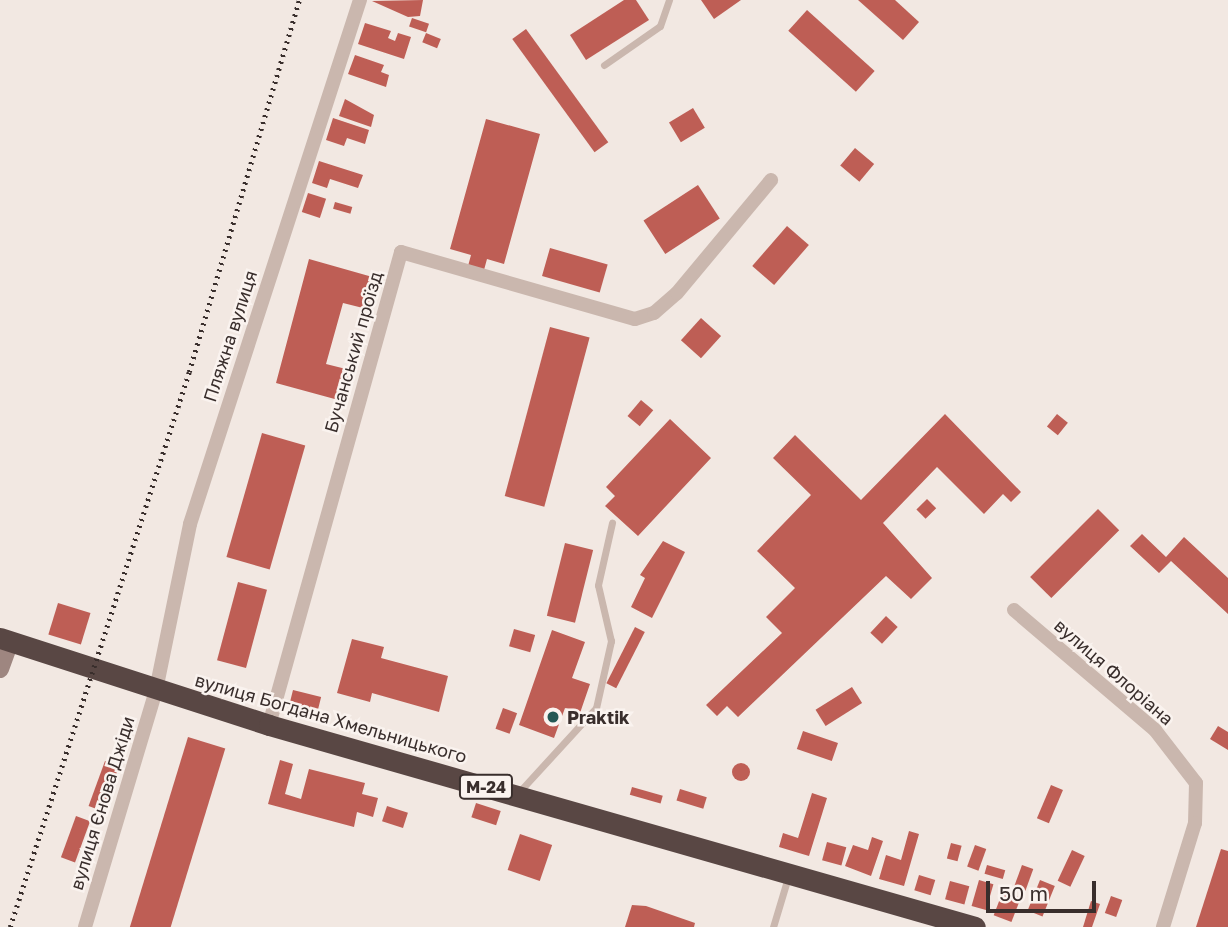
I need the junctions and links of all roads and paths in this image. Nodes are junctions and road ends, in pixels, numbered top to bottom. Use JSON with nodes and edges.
{"nodes":[{"id":1,"x":360,"y":0,"type":"edge"},
{"id":2,"x":669,"y":0,"type":"edge"},
{"id":3,"x":604,"y":65,"type":"dead end"},
{"id":4,"x":771,"y":180,"type":"dead end"},
{"id":5,"x":612,"y":523,"type":"dead end"},
{"id":6,"x":1014,"y":610,"type":"dead end"},
{"id":7,"x":5,"y":640,"type":"edge"},
{"id":8,"x":0,"y":669,"type":"edge"},
{"id":9,"x":156,"y":690,"type":"junction"},
{"id":10,"x":270,"y":725,"type":"junction"},
{"id":11,"x":516,"y":795,"type":"junction"},
{"id":12,"x":789,"y":874,"type":"junction"},
{"id":13,"x":85,"y":927,"type":"edge"},
{"id":14,"x":773,"y":927,"type":"edge"},
{"id":15,"x":975,"y":927,"type":"edge"},
{"id":16,"x":1163,"y":927,"type":"edge"}],
"edges":[{"from":1,"to":9,"type":"street","name":"Пляжна вулиця"},
{"from":2,"to":3,"type":"lane"},
{"from":4,"to":10,"type":"street","name":"Бучанський проїзд"},
{"from":5,"to":11,"type":"lane"},
{"from":6,"to":16,"type":"street","name":"вулиця Флоріана"},
{"from":7,"to":8,"type":"street"},
{"from":7,"to":9,"type":"highway","name":"вулиця Богдана Хмельницького","number":"М-24"},
{"from":9,"to":10,"type":"highway","name":"вулиця Богдана Хмельницького","number":"М-24"},
{"from":9,"to":13,"type":"street","name":"вулиця Єнова Джіди"},
{"from":10,"to":11,"type":"highway","name":"вулиця Богдана Хмельницького","number":"М-24"},
{"from":11,"to":12,"type":"highway","name":"вулиця Богдана Хмельницького","number":"М-24"},
{"from":12,"to":14,"type":"lane"},
{"from":12,"to":15,"type":"highway","name":"вулиця Богдана Хмельницького","number":"М-24"}]}
